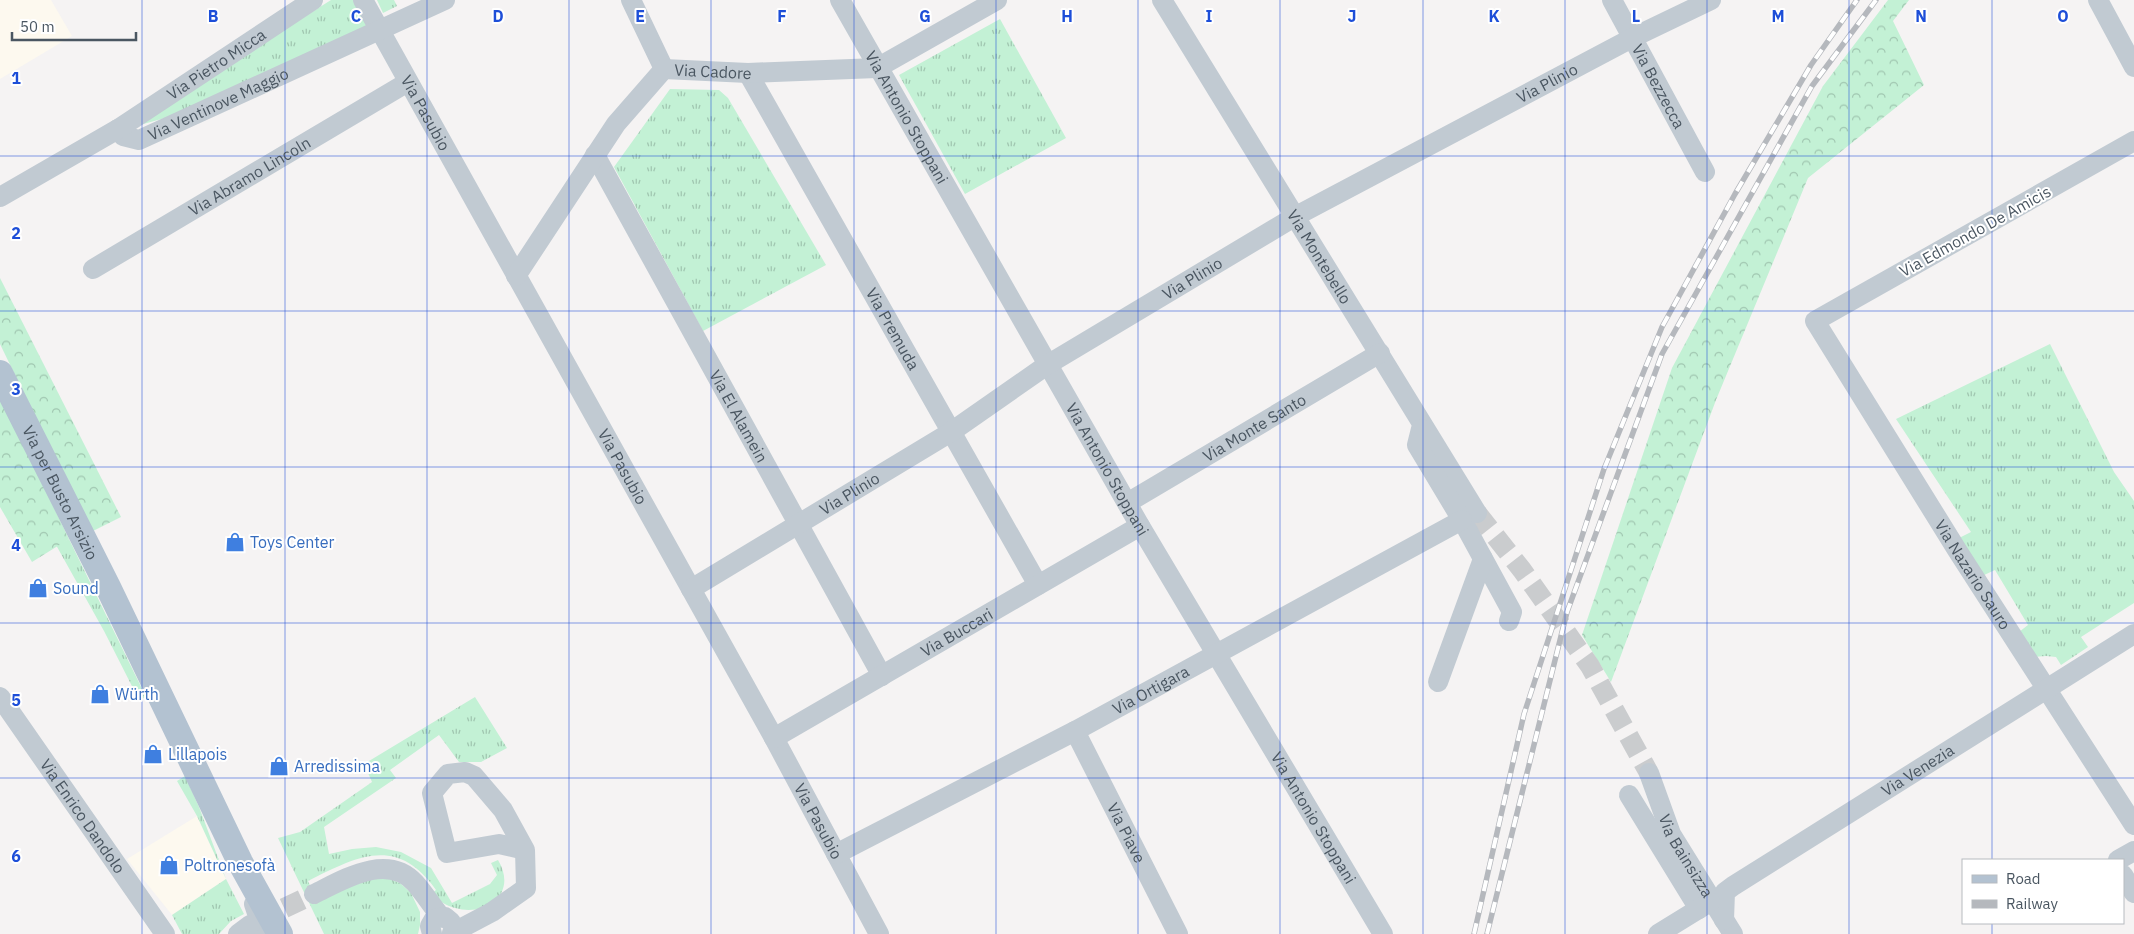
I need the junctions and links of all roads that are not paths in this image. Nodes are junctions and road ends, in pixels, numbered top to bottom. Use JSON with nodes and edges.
{"nodes":[{"id":1,"x":313,"y":0,"type":"edge"},
{"id":2,"x":363,"y":0,"type":"edge"},
{"id":3,"x":445,"y":0,"type":"edge"},
{"id":4,"x":632,"y":0,"type":"edge"},
{"id":5,"x":840,"y":0,"type":"edge"},
{"id":6,"x":997,"y":0,"type":"edge"},
{"id":7,"x":1162,"y":0,"type":"edge"},
{"id":8,"x":1612,"y":0,"type":"edge"},
{"id":9,"x":1711,"y":0,"type":"edge"},
{"id":10,"x":2098,"y":0,"type":"edge"},
{"id":11,"x":380,"y":30,"type":"junction"},
{"id":12,"x":1634,"y":37,"type":"junction"},
{"id":13,"x":2134,"y":67,"type":"edge"},
{"id":14,"x":878,"y":68,"type":"junction"},
{"id":15,"x":664,"y":69,"type":"junction"},
{"id":16,"x":748,"y":73,"type":"junction"},
{"id":17,"x":408,"y":82,"type":"junction"},
{"id":18,"x":118,"y":129,"type":"junction"},
{"id":19,"x":2134,"y":141,"type":"edge"},
{"id":20,"x":595,"y":155,"type":"junction"},
{"id":21,"x":1705,"y":172,"type":"dead end"},
{"id":22,"x":0,"y":197,"type":"edge"},
{"id":23,"x":1296,"y":216,"type":"junction"},
{"id":24,"x":92,"y":269,"type":"dead end"},
{"id":25,"x":516,"y":276,"type":"junction"},
{"id":26,"x":1816,"y":321,"type":"joint"},
{"id":27,"x":1380,"y":353,"type":"junction"},
{"id":28,"x":1047,"y":365,"type":"junction"},
{"id":29,"x":0,"y":373,"type":"edge"},
{"id":30,"x":1421,"y":429,"type":"dead end"},
{"id":31,"x":951,"y":432,"type":"junction"},
{"id":32,"x":1127,"y":503,"type":"junction"},
{"id":33,"x":1469,"y":517,"type":"junction"},
{"id":34,"x":798,"y":524,"type":"junction"},
{"id":35,"x":1140,"y":526,"type":"junction"},
{"id":36,"x":1483,"y":559,"type":"junction"},
{"id":37,"x":1038,"y":585,"type":"junction"},
{"id":38,"x":691,"y":589,"type":"junction"},
{"id":39,"x":1509,"y":621,"type":"dead end"},
{"id":40,"x":2134,"y":634,"type":"edge"},
{"id":41,"x":1215,"y":655,"type":"junction"},
{"id":42,"x":882,"y":676,"type":"junction"},
{"id":43,"x":1438,"y":682,"type":"dead end"},
{"id":44,"x":2046,"y":689,"type":"junction"},
{"id":45,"x":0,"y":697,"type":"edge"},
{"id":46,"x":1076,"y":731,"type":"junction"},
{"id":47,"x":774,"y":738,"type":"junction"},
{"id":48,"x":1649,"y":773,"type":"tunnel mouth"},
{"id":49,"x":1630,"y":795,"type":"dead end"},
{"id":50,"x":2134,"y":825,"type":"edge"},
{"id":51,"x":525,"y":850,"type":"junction"},
{"id":52,"x":2134,"y":851,"type":"edge"},
{"id":53,"x":836,"y":854,"type":"junction"},
{"id":54,"x":2120,"y":859,"type":"edge"},
{"id":55,"x":2124,"y":877,"type":"edge"},
{"id":56,"x":314,"y":894,"type":"tunnel mouth"},
{"id":57,"x":2134,"y":894,"type":"edge"},
{"id":58,"x":1705,"y":905,"type":"junction"},
{"id":59,"x":1728,"y":927,"type":"edge"},
{"id":60,"x":439,"y":928,"type":"edge"},
{"id":61,"x":266,"y":931,"type":"edge"},
{"id":62,"x":165,"y":934,"type":"edge"},
{"id":63,"x":878,"y":934,"type":"edge"},
{"id":64,"x":1178,"y":934,"type":"edge"},
{"id":65,"x":1382,"y":934,"type":"edge"},
{"id":66,"x":1658,"y":934,"type":"edge"}],
"edges":[{"from":1,"to":18,"type":"street","name":"Via Pietro Micca"},
{"from":2,"to":11,"type":"street","name":"Via Pasubio"},
{"from":3,"to":11,"type":"street","name":"Via Ventinove Maggio"},
{"from":4,"to":15,"type":"street"},
{"from":5,"to":14,"type":"street","name":"Via Antonio Stoppani"},
{"from":6,"to":14,"type":"street","name":"Via Cadore"},
{"from":7,"to":23,"type":"street","name":"Via Montebello"},
{"from":8,"to":12,"type":"street","name":"Via Bezzecca"},
{"from":9,"to":12,"type":"street","name":"Via Plinio"},
{"from":10,"to":13,"type":"street"},
{"from":11,"to":17,"type":"street","name":"Via Pasubio"},
{"from":11,"to":18,"type":"street","name":"Via Ventinove Maggio"},
{"from":12,"to":21,"type":"street","name":"Via Bezzecca"},
{"from":12,"to":23,"type":"street","name":"Via Plinio"},
{"from":14,"to":16,"type":"street","name":"Via Cadore"},
{"from":14,"to":28,"type":"street","name":"Via Antonio Stoppani"},
{"from":15,"to":16,"type":"street","name":"Via Cadore"},
{"from":15,"to":20,"type":"street","name":"Via Cadore"},
{"from":16,"to":31,"type":"street","name":"Via Premuda"},
{"from":17,"to":24,"type":"street","name":"Via Abramo Lincoln"},
{"from":17,"to":25,"type":"street","name":"Via Pasubio"},
{"from":18,"to":22,"type":"street"},
{"from":19,"to":26,"type":"street","name":"Via Edmondo De Amicis"},
{"from":20,"to":25,"type":"street","name":"Via Cadore"},
{"from":20,"to":34,"type":"street","name":"Via El Alamein"},
{"from":23,"to":27,"type":"street","name":"Via Montebello"},
{"from":23,"to":28,"type":"street","name":"Via Plinio"},
{"from":25,"to":38,"type":"street","name":"Via Pasubio"},
{"from":26,"to":44,"type":"street","name":"Via Nazario Sauro"},
{"from":27,"to":32,"type":"street","name":"Via Monte Santo"},
{"from":27,"to":33,"type":"street","name":"Via Montebello"},
{"from":28,"to":31,"type":"street","name":"Via Plinio"},
{"from":28,"to":32,"type":"street","name":"Via Antonio Stoppani"},
{"from":29,"to":61,"type":"main road","name":"Via per Busto Arsizio"},
{"from":30,"to":33,"type":"street"},
{"from":31,"to":34,"type":"street","name":"Via Plinio"},
{"from":31,"to":37,"type":"street","name":"Via Premuda"},
{"from":32,"to":35,"type":"street","name":"Via Antonio Stoppani"},
{"from":33,"to":36,"type":"street"},
{"from":33,"to":41,"type":"street","name":"Via Ortigara"},
{"from":34,"to":38,"type":"street","name":"Via Plinio"},
{"from":34,"to":42,"type":"street","name":"Via El Alamein"},
{"from":35,"to":37,"type":"street","name":"Via Buccari"},
{"from":35,"to":41,"type":"street","name":"Via Antonio Stoppani"},
{"from":36,"to":39,"type":"street"},
{"from":36,"to":43,"type":"street"},
{"from":37,"to":42,"type":"street","name":"Via Buccari"},
{"from":38,"to":47,"type":"street","name":"Via Pasubio"},
{"from":40,"to":44,"type":"street","name":"Via Venezia"},
{"from":41,"to":46,"type":"street","name":"Via Ortigara"},
{"from":41,"to":65,"type":"street","name":"Via Antonio Stoppani"},
{"from":42,"to":47,"type":"street","name":"Via Buccari"},
{"from":44,"to":50,"type":"street","name":"Via Nazario Sauro"},
{"from":44,"to":59,"type":"street","name":"Via Venezia"},
{"from":45,"to":62,"type":"street","name":"Via Enrico Dandolo"},
{"from":46,"to":53,"type":"street","name":"Via Ortigara"},
{"from":46,"to":64,"type":"street","name":"Via Piave"},
{"from":47,"to":53,"type":"street","name":"Via Pasubio"},
{"from":48,"to":58,"type":"street","name":"Via Bainsizza"},
{"from":49,"to":58,"type":"street"},
{"from":51,"to":51,"type":"street"},
{"from":51,"to":60,"type":"street"},
{"from":52,"to":54,"type":"street"},
{"from":53,"to":63,"type":"street","name":"Via Pasubio"},
{"from":55,"to":57,"type":"street"},
{"from":56,"to":60,"type":"street"},
{"from":58,"to":59,"type":"street","name":"Via Bainsizza"},
{"from":58,"to":66,"type":"street"}]}
